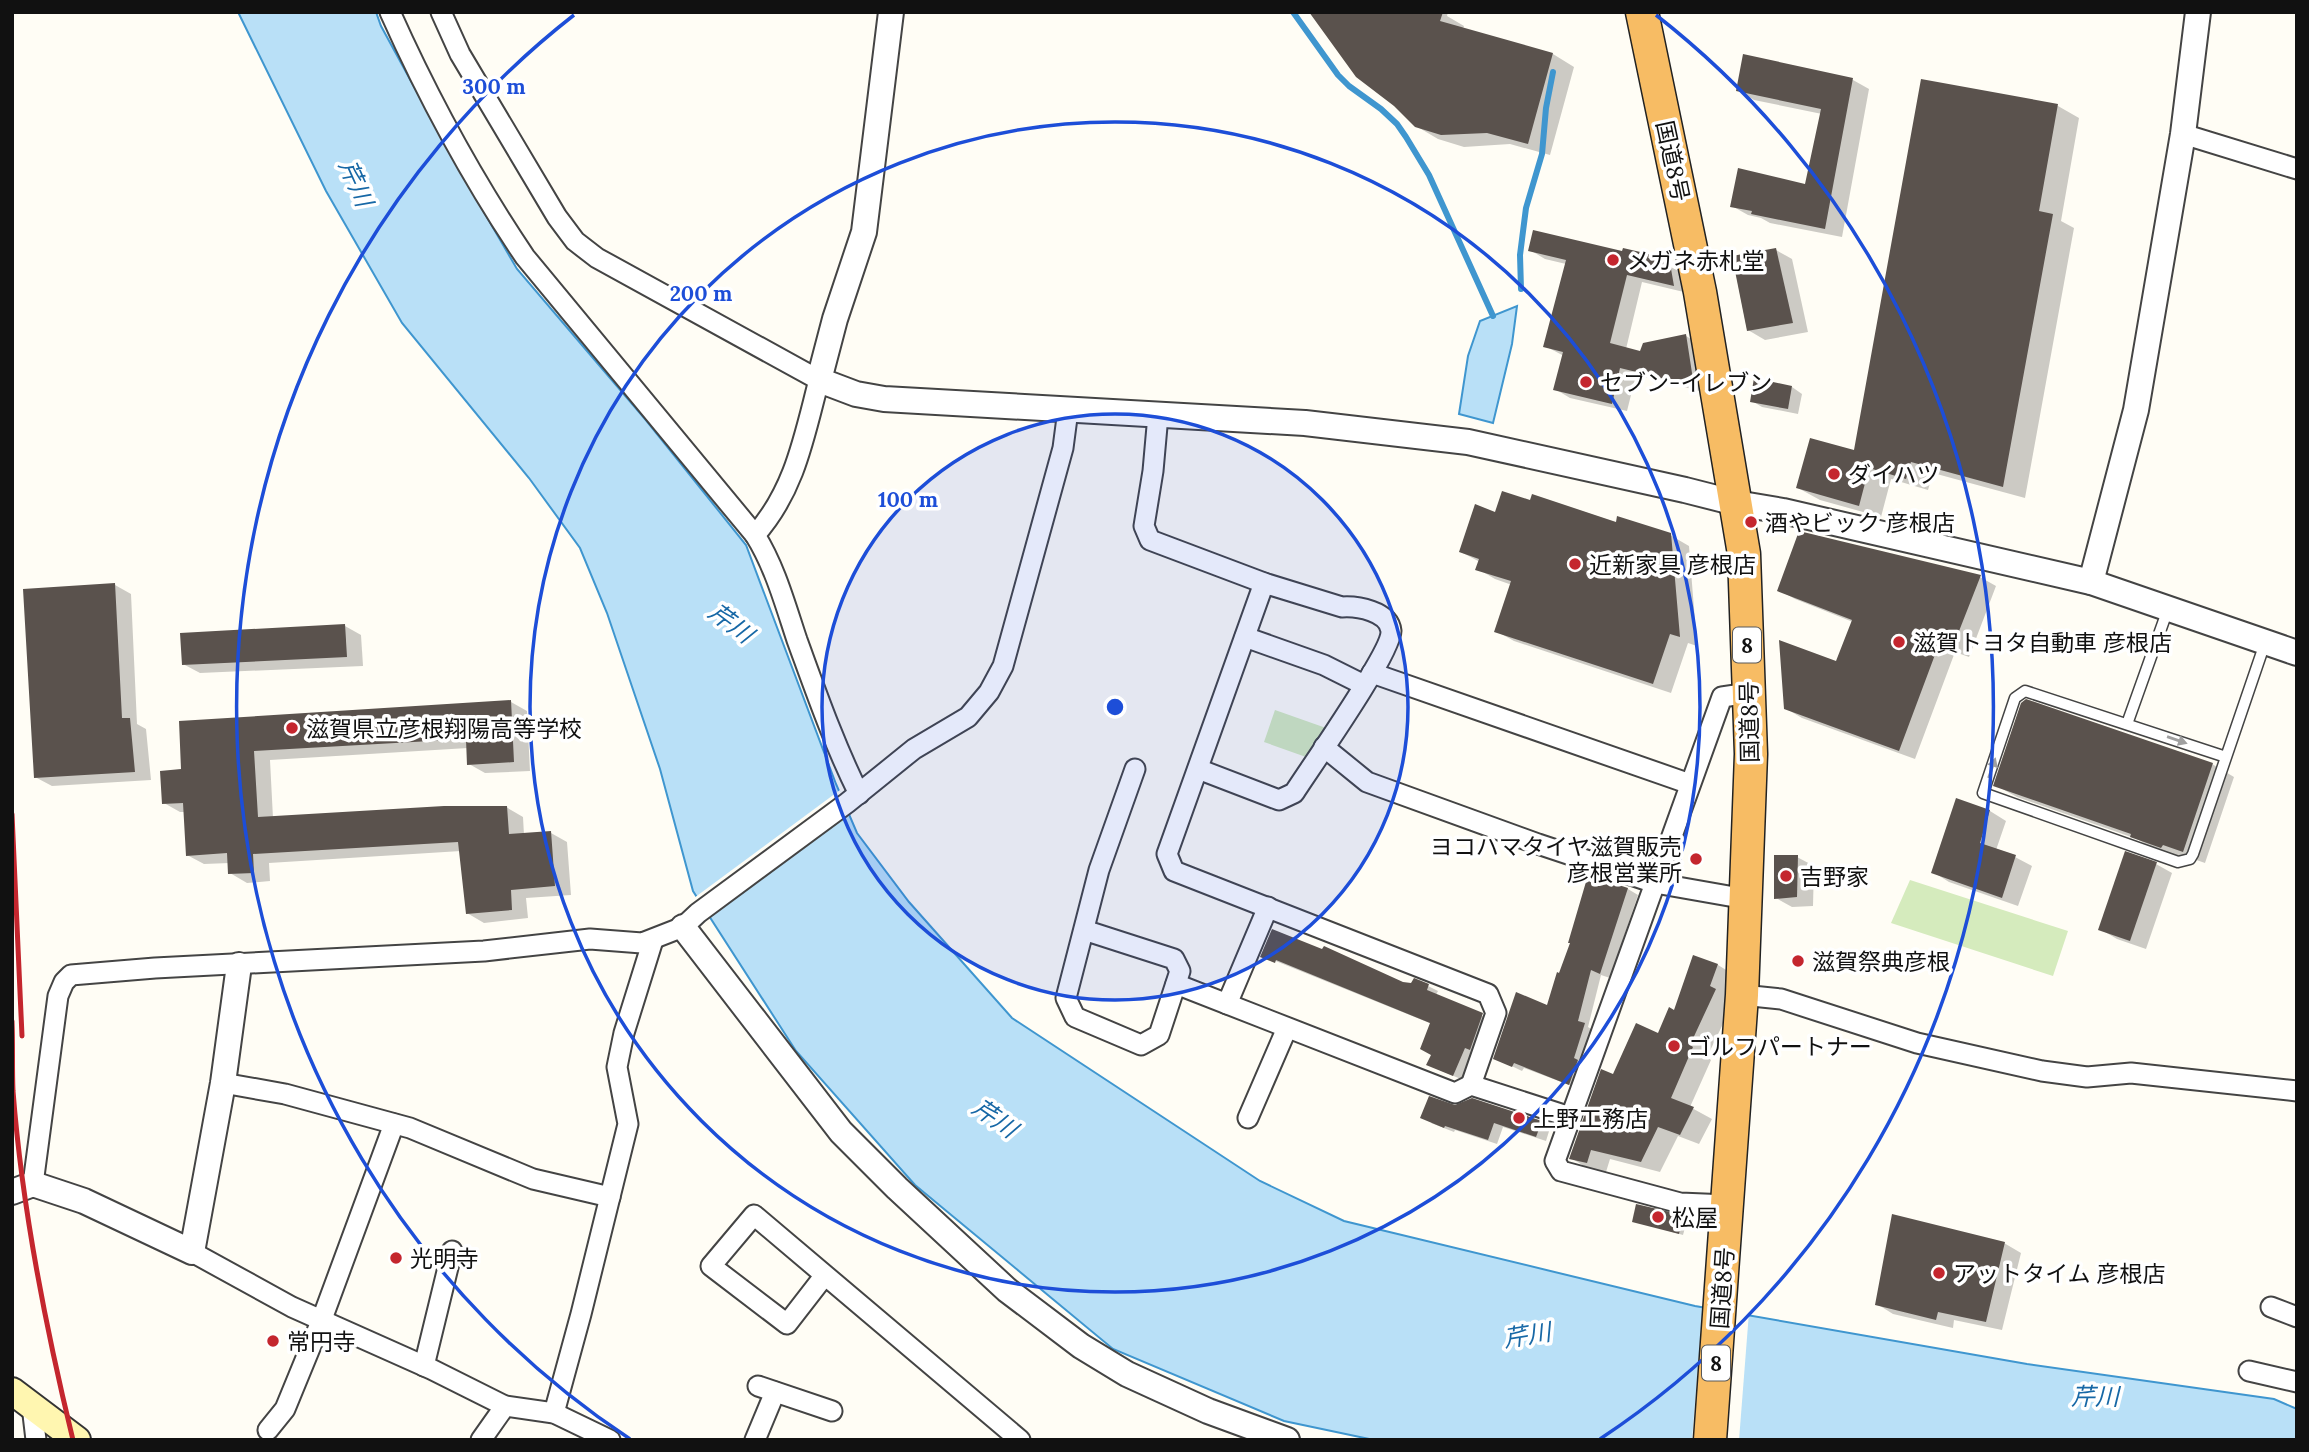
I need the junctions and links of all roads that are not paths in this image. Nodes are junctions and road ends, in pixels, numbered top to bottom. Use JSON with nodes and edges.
{"nodes":[{"id":1,"x":390,"y":12,"type":"edge"},
{"id":2,"x":441,"y":12,"type":"edge"},
{"id":3,"x":891,"y":12,"type":"edge"},
{"id":4,"x":1642,"y":12,"type":"edge"},
{"id":5,"x":2198,"y":12,"type":"edge"},
{"id":6,"x":2183,"y":134,"type":"junction"},
{"id":7,"x":2297,"y":169,"type":"edge"},
{"id":8,"x":819,"y":380,"type":"junction"},
{"id":9,"x":1068,"y":410,"type":"junction"},
{"id":10,"x":1158,"y":415,"type":"junction"},
{"id":11,"x":1736,"y":503,"type":"junction"},
{"id":12,"x":755,"y":535,"type":"junction"},
{"id":13,"x":2091,"y":582,"type":"junction"},
{"id":14,"x":1265,"y":583,"type":"junction"},
{"id":15,"x":2168,"y":608,"type":"junction"},
{"id":16,"x":1245,"y":637,"type":"junction"},
{"id":17,"x":2265,"y":642,"type":"junction"},
{"id":18,"x":2297,"y":653,"type":"edge"},
{"id":19,"x":1368,"y":679,"type":"junction"},
{"id":20,"x":1749,"y":693,"type":"junction"},
{"id":21,"x":2127,"y":724,"type":"junction"},
{"id":22,"x":1324,"y":747,"type":"junction"},
{"id":23,"x":2226,"y":757,"type":"junction"},
{"id":24,"x":1135,"y":769,"type":"dead end"},
{"id":25,"x":1198,"y":769,"type":"junction"},
{"id":26,"x":1690,"y":785,"type":"junction"},
{"id":27,"x":853,"y":799,"type":"junction"},
{"id":28,"x":2184,"y":862,"type":"junction"},
{"id":29,"x":2183,"y":875,"type":"dead end"},
{"id":30,"x":1655,"y":883,"type":"junction"},
{"id":31,"x":1745,"y":898,"type":"junction"},
{"id":32,"x":1268,"y":907,"type":"junction"},
{"id":33,"x":691,"y":920,"type":"junction"},
{"id":34,"x":1084,"y":930,"type":"junction"},
{"id":35,"x":653,"y":940,"type":"junction"},
{"id":36,"x":239,"y":965,"type":"junction"},
{"id":37,"x":1176,"y":984,"type":"junction"},
{"id":38,"x":1742,"y":995,"type":"junction"},
{"id":39,"x":1227,"y":1004,"type":"junction"},
{"id":40,"x":1287,"y":1028,"type":"junction"},
{"id":41,"x":223,"y":1083,"type":"junction"},
{"id":42,"x":1471,"y":1085,"type":"junction"},
{"id":43,"x":2297,"y":1091,"type":"edge"},
{"id":44,"x":1570,"y":1117,"type":"junction"},
{"id":45,"x":1248,"y":1118,"type":"dead end"},
{"id":46,"x":394,"y":1124,"type":"junction"},
{"id":47,"x":23,"y":1188,"type":"edge"},
{"id":48,"x":610,"y":1198,"type":"junction"},
{"id":49,"x":1728,"y":1205,"type":"junction"},
{"id":50,"x":452,"y":1251,"type":"dead end"},
{"id":51,"x":192,"y":1252,"type":"junction"},
{"id":52,"x":825,"y":1275,"type":"junction"},
{"id":53,"x":2271,"y":1307,"type":"dead end"},
{"id":54,"x":2297,"y":1317,"type":"edge"},
{"id":55,"x":322,"y":1319,"type":"junction"},
{"id":56,"x":424,"y":1366,"type":"junction"},
{"id":57,"x":2249,"y":1371,"type":"dead end"},
{"id":58,"x":2297,"y":1382,"type":"edge"},
{"id":59,"x":22,"y":1399,"type":"edge"},
{"id":60,"x":505,"y":1405,"type":"junction"},
{"id":61,"x":832,"y":1410,"type":"dead end"},
{"id":62,"x":554,"y":1413,"type":"junction"},
{"id":63,"x":268,"y":1430,"type":"dead end"},
{"id":64,"x":1261,"y":1435,"type":"edge"},
{"id":65,"x":36,"y":1440,"type":"edge"},
{"id":66,"x":77,"y":1440,"type":"edge"},
{"id":67,"x":481,"y":1440,"type":"edge"},
{"id":68,"x":610,"y":1440,"type":"edge"},
{"id":69,"x":755,"y":1440,"type":"edge"},
{"id":70,"x":1020,"y":1440,"type":"edge"},
{"id":71,"x":1287,"y":1440,"type":"edge"},
{"id":72,"x":1710,"y":1440,"type":"edge"}],
"edges":[{"from":1,"to":12,"type":"street"},
{"from":2,"to":8,"type":"street"},
{"from":3,"to":8,"type":"street"},
{"from":4,"to":11,"type":"highway","name":"国道8号","number":"8"},
{"from":5,"to":6,"type":"street"},
{"from":6,"to":7,"type":"street"},
{"from":6,"to":13,"type":"street"},
{"from":8,"to":9,"type":"street"},
{"from":8,"to":12,"type":"street"},
{"from":9,"to":10,"type":"street"},
{"from":9,"to":27,"type":"street"},
{"from":10,"to":11,"type":"street"},
{"from":10,"to":14,"type":"street"},
{"from":11,"to":13,"type":"street"},
{"from":11,"to":20,"type":"highway","name":"国道8号","number":"8"},
{"from":12,"to":27,"type":"street"},
{"from":13,"to":15,"type":"street"},
{"from":14,"to":16,"type":"street"},
{"from":14,"to":19,"type":"street"},
{"from":15,"to":17,"type":"street"},
{"from":15,"to":21,"type":"lane"},
{"from":16,"to":19,"type":"street"},
{"from":16,"to":25,"type":"street"},
{"from":17,"to":18,"type":"street"},
{"from":17,"to":23,"type":"lane"},
{"from":19,"to":22,"type":"street"},
{"from":19,"to":26,"type":"street"},
{"from":20,"to":26,"type":"street"},
{"from":20,"to":31,"type":"highway","name":"国道8号","number":"8"},
{"from":21,"to":23,"type":"lane","one_way":true},
{"from":28,"to":21,"type":"lane","one_way":true},
{"from":22,"to":25,"type":"street"},
{"from":22,"to":30,"type":"street"},
{"from":23,"to":28,"type":"lane"},
{"from":24,"to":34,"type":"street"},
{"from":25,"to":32,"type":"street"},
{"from":26,"to":30,"type":"street"},
{"from":27,"to":33,"type":"street"},
{"from":28,"to":29,"type":"lane"},
{"from":30,"to":31,"type":"street"},
{"from":30,"to":44,"type":"street"},
{"from":31,"to":38,"type":"highway","name":"国道8号","number":"8"},
{"from":32,"to":39,"type":"street"},
{"from":32,"to":42,"type":"street"},
{"from":33,"to":35,"type":"street"},
{"from":33,"to":64,"type":"street"},
{"from":34,"to":37,"type":"street"},
{"from":34,"to":37,"type":"street"},
{"from":35,"to":36,"type":"street"},
{"from":35,"to":48,"type":"street"},
{"from":36,"to":41,"type":"street"},
{"from":36,"to":47,"type":"street"},
{"from":37,"to":39,"type":"street"},
{"from":38,"to":43,"type":"street"},
{"from":38,"to":49,"type":"highway","name":"国道8号","number":"8"},
{"from":39,"to":40,"type":"street"},
{"from":40,"to":42,"type":"street"},
{"from":40,"to":45,"type":"street"},
{"from":41,"to":46,"type":"street"},
{"from":41,"to":51,"type":"street"},
{"from":42,"to":44,"type":"street"},
{"from":44,"to":49,"type":"street"},
{"from":46,"to":48,"type":"street"},
{"from":46,"to":55,"type":"street"},
{"from":47,"to":51,"type":"street"},
{"from":48,"to":62,"type":"street"},
{"from":49,"to":72,"type":"highway","name":"国道8号","number":"8"},
{"from":50,"to":56,"type":"street"},
{"from":51,"to":55,"type":"street"},
{"from":52,"to":52,"type":"street"},
{"from":52,"to":70,"type":"street"},
{"from":53,"to":54,"type":"street"},
{"from":55,"to":56,"type":"street"},
{"from":55,"to":63,"type":"street"},
{"from":56,"to":60,"type":"street"},
{"from":57,"to":58,"type":"street"},
{"from":59,"to":65,"type":"street"},
{"from":59,"to":66,"type":"main road"},
{"from":60,"to":62,"type":"street"},
{"from":60,"to":67,"type":"street"},
{"from":61,"to":69,"type":"street"},
{"from":62,"to":68,"type":"street"},
{"from":64,"to":71,"type":"street"}]}
